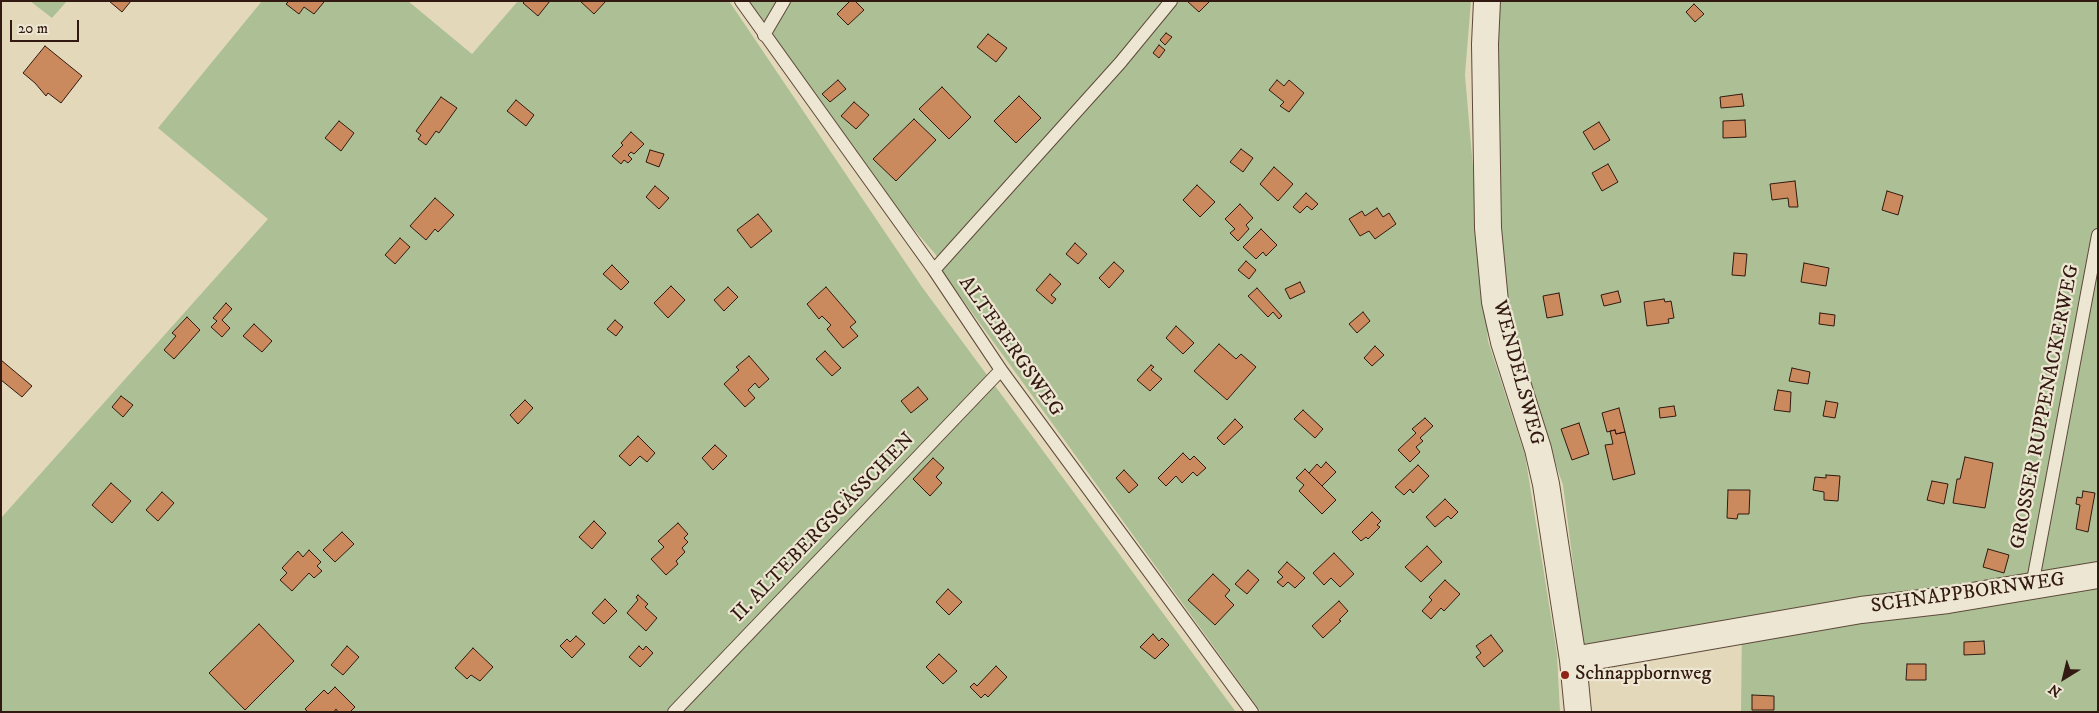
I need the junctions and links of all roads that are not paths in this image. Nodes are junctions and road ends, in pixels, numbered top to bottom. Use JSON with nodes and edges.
{"nodes":[{"id":1,"x":741,"y":1,"type":"edge"},
{"id":2,"x":784,"y":1,"type":"edge"},
{"id":3,"x":1170,"y":1,"type":"edge"},
{"id":4,"x":1487,"y":1,"type":"edge"},
{"id":5,"x":764,"y":34,"type":"junction"},
{"id":6,"x":2098,"y":235,"type":"edge"},
{"id":7,"x":934,"y":270,"type":"junction"},
{"id":8,"x":1001,"y":370,"type":"junction"},
{"id":9,"x":2098,"y":575,"type":"edge"},
{"id":10,"x":2032,"y":586,"type":"junction"},
{"id":11,"x":1573,"y":660,"type":"junction"},
{"id":12,"x":674,"y":712,"type":"edge"},
{"id":13,"x":1252,"y":712,"type":"edge"},
{"id":14,"x":1578,"y":712,"type":"edge"}],
"edges":[{"from":1,"to":5,"type":"lane","name":"ALTEBERGSWEG"},
{"from":2,"to":5,"type":"lane"},
{"from":3,"to":7,"type":"lane"},
{"from":4,"to":11,"type":"street","name":"WENDELSWEG"},
{"from":5,"to":7,"type":"lane","name":"ALTEBERGSWEG"},
{"from":6,"to":10,"type":"lane","name":"GROSSER RUPPENACKERWEG"},
{"from":7,"to":8,"type":"lane","name":"ALTEBERGSWEG"},
{"from":8,"to":12,"type":"lane","name":"II. ALTEBERGSGÄSSCHEN"},
{"from":8,"to":13,"type":"lane","name":"ALTEBERGSWEG"},
{"from":9,"to":10,"type":"street","name":"SCHNAPPBORNWEG"},
{"from":10,"to":11,"type":"street","name":"SCHNAPPBORNWEG"},
{"from":11,"to":14,"type":"street","name":"WENDELSWEG"}]}
